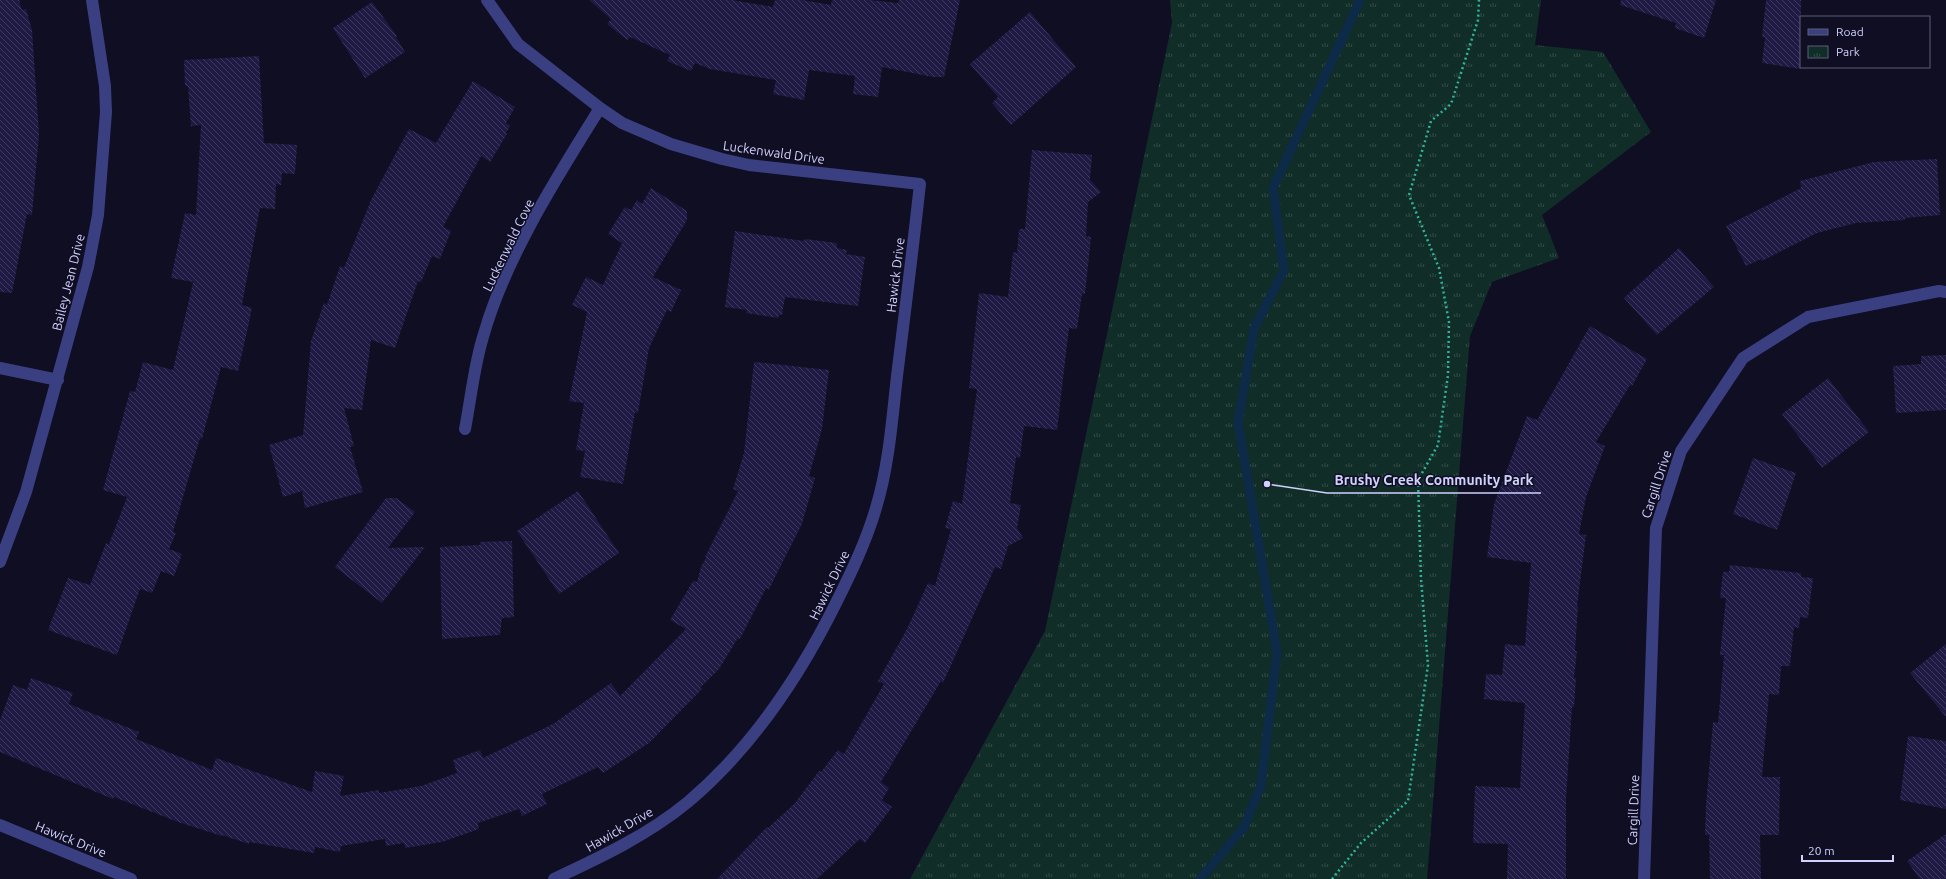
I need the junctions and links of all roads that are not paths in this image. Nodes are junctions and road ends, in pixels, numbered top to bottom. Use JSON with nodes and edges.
{"nodes":[{"id":1,"x":92,"y":0,"type":"edge"},
{"id":2,"x":487,"y":0,"type":"edge"},
{"id":3,"x":600,"y":108,"type":"junction"},
{"id":4,"x":920,"y":184,"type":"joint"},
{"id":5,"x":1946,"y":292,"type":"edge"},
{"id":6,"x":0,"y":368,"type":"edge"},
{"id":7,"x":58,"y":380,"type":"junction"},
{"id":8,"x":465,"y":428,"type":"dead end"},
{"id":9,"x":0,"y":562,"type":"edge"},
{"id":10,"x":0,"y":825,"type":"edge"},
{"id":11,"x":131,"y":879,"type":"edge"},
{"id":12,"x":554,"y":879,"type":"edge"},
{"id":13,"x":1644,"y":879,"type":"edge"}],
"edges":[{"from":1,"to":7,"type":"street","name":"Bailey Jean Drive"},
{"from":2,"to":3,"type":"street","name":"Luckenwald Drive"},
{"from":3,"to":4,"type":"street","name":"Luckenwald Drive"},
{"from":3,"to":8,"type":"street","name":"Luckenwald Cove"},
{"from":4,"to":12,"type":"street","name":"Hawick Drive"},
{"from":5,"to":13,"type":"street","name":"Cargill Drive"},
{"from":6,"to":7,"type":"street"},
{"from":7,"to":9,"type":"street","name":"Bailey Jean Drive"},
{"from":10,"to":11,"type":"street","name":"Hawick Drive"}]}
